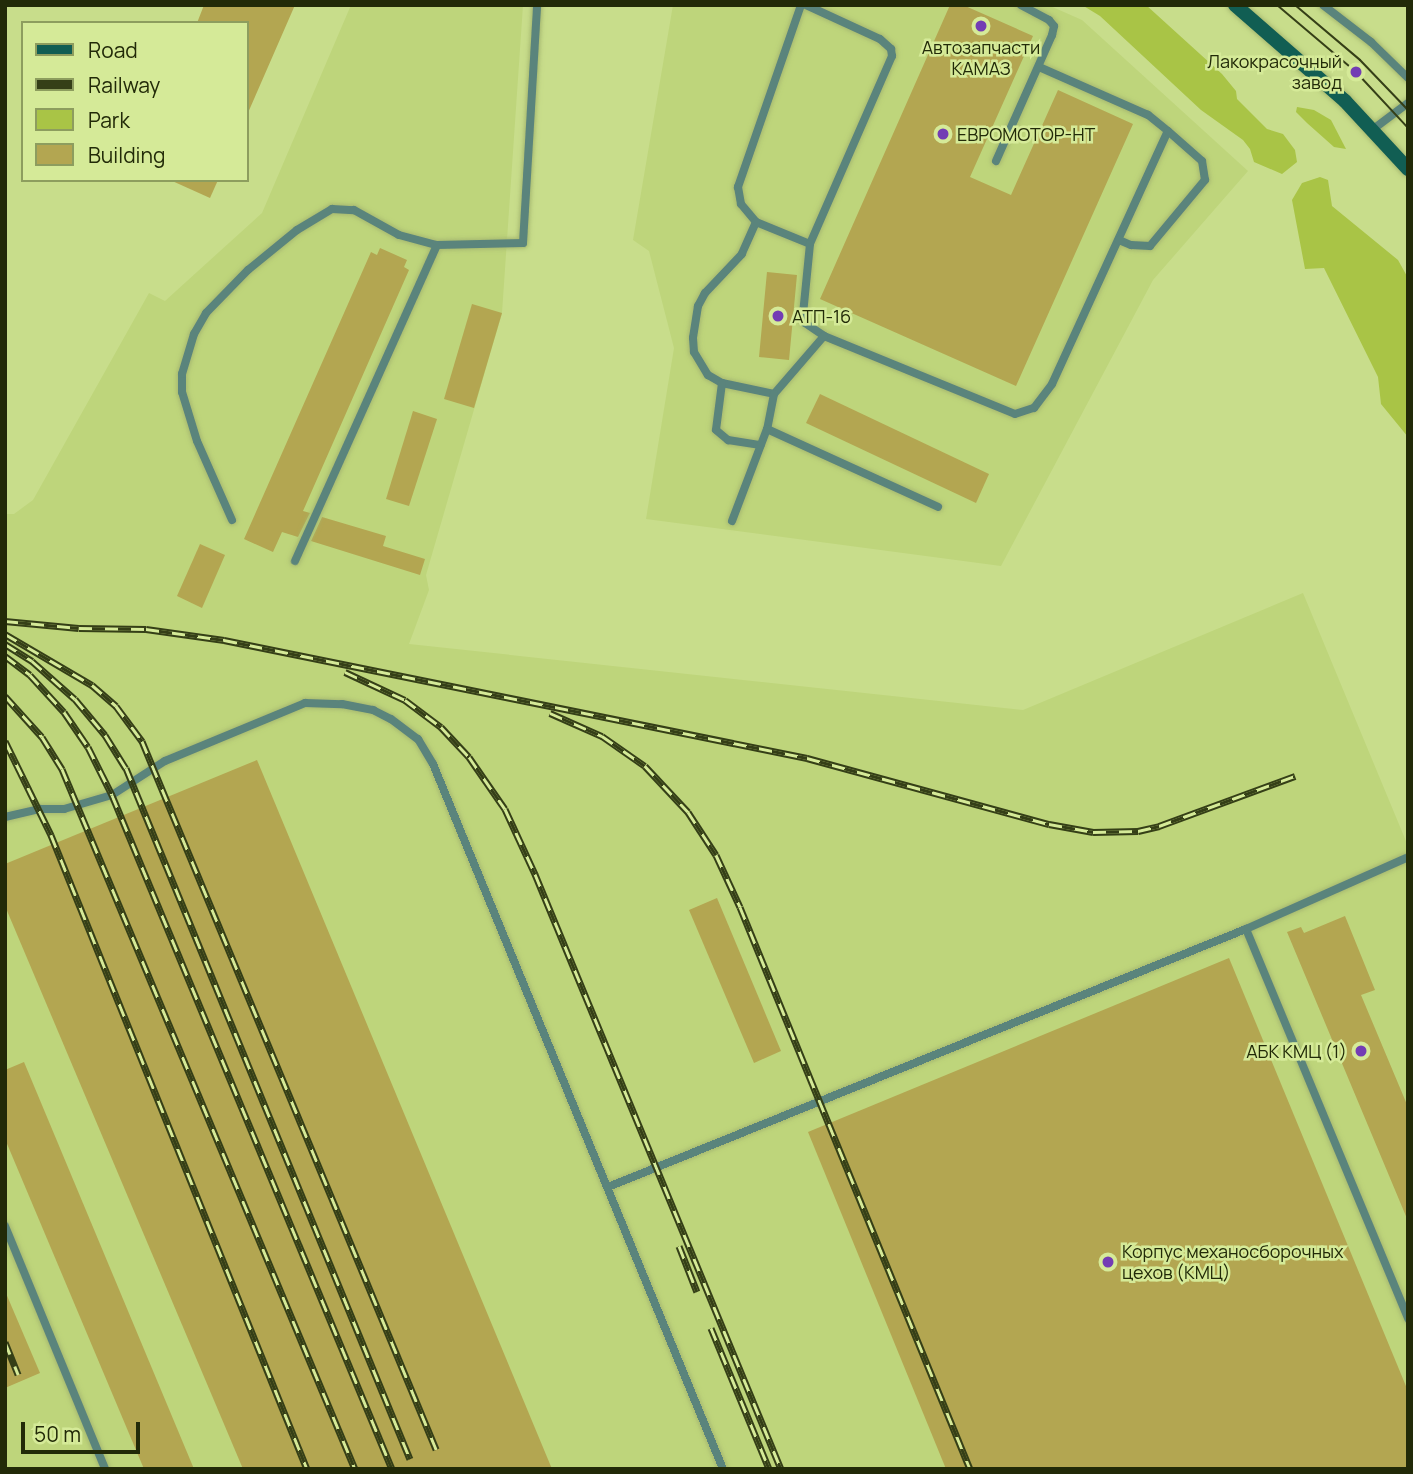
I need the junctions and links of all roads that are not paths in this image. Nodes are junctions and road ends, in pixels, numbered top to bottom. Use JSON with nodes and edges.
{"nodes":[{"id":1,"x":537,"y":5,"type":"edge"},
{"id":2,"x":803,"y":5,"type":"edge"},
{"id":3,"x":1021,"y":5,"type":"edge"},
{"id":4,"x":1235,"y":5,"type":"edge"},
{"id":5,"x":1323,"y":5,"type":"edge"},
{"id":6,"x":1039,"y":67,"type":"junction"},
{"id":7,"x":1408,"y":78,"type":"edge"},
{"id":8,"x":1408,"y":103,"type":"edge"},
{"id":9,"x":1372,"y":130,"type":"junction"},
{"id":10,"x":1168,"y":131,"type":"junction"},
{"id":11,"x":996,"y":161,"type":"dead end"},
{"id":12,"x":1408,"y":169,"type":"edge"},
{"id":13,"x":756,"y":222,"type":"junction"},
{"id":14,"x":1119,"y":240,"type":"junction"},
{"id":15,"x":810,"y":244,"type":"junction"},
{"id":16,"x":437,"y":245,"type":"junction"},
{"id":17,"x":824,"y":336,"type":"junction"},
{"id":18,"x":722,"y":383,"type":"junction"},
{"id":19,"x":774,"y":394,"type":"junction"},
{"id":20,"x":767,"y":429,"type":"junction"},
{"id":21,"x":761,"y":446,"type":"junction"},
{"id":22,"x":938,"y":507,"type":"dead end"},
{"id":23,"x":233,"y":520,"type":"dead end"},
{"id":24,"x":732,"y":521,"type":"dead end"},
{"id":25,"x":295,"y":561,"type":"dead end"},
{"id":26,"x":5,"y":817,"type":"edge"},
{"id":27,"x":1406,"y":858,"type":"edge"},
{"id":28,"x":1246,"y":929,"type":"junction"},
{"id":29,"x":608,"y":1187,"type":"junction"},
{"id":30,"x":5,"y":1226,"type":"edge"},
{"id":31,"x":1408,"y":1319,"type":"edge"},
{"id":32,"x":105,"y":1469,"type":"edge"},
{"id":33,"x":723,"y":1469,"type":"edge"}],
"edges":[{"from":1,"to":16,"type":"lane"},
{"from":2,"to":13,"type":"lane"},
{"from":2,"to":15,"type":"lane"},
{"from":3,"to":6,"type":"lane"},
{"from":4,"to":9,"type":"main road"},
{"from":5,"to":7,"type":"lane"},
{"from":6,"to":10,"type":"lane"},
{"from":6,"to":11,"type":"lane"},
{"from":8,"to":9,"type":"lane"},
{"from":9,"to":12,"type":"main road"},
{"from":10,"to":14,"type":"lane"},
{"from":10,"to":14,"type":"lane"},
{"from":13,"to":15,"type":"lane"},
{"from":13,"to":18,"type":"lane"},
{"from":14,"to":17,"type":"lane"},
{"from":15,"to":17,"type":"lane"},
{"from":16,"to":23,"type":"lane"},
{"from":16,"to":25,"type":"lane"},
{"from":17,"to":19,"type":"lane"},
{"from":18,"to":19,"type":"lane"},
{"from":18,"to":21,"type":"lane"},
{"from":19,"to":20,"type":"lane"},
{"from":20,"to":21,"type":"lane"},
{"from":20,"to":22,"type":"lane"},
{"from":21,"to":24,"type":"lane"},
{"from":26,"to":29,"type":"lane"},
{"from":27,"to":28,"type":"lane"},
{"from":28,"to":29,"type":"lane"},
{"from":28,"to":31,"type":"lane"},
{"from":29,"to":33,"type":"lane"},
{"from":30,"to":32,"type":"lane"}]}
